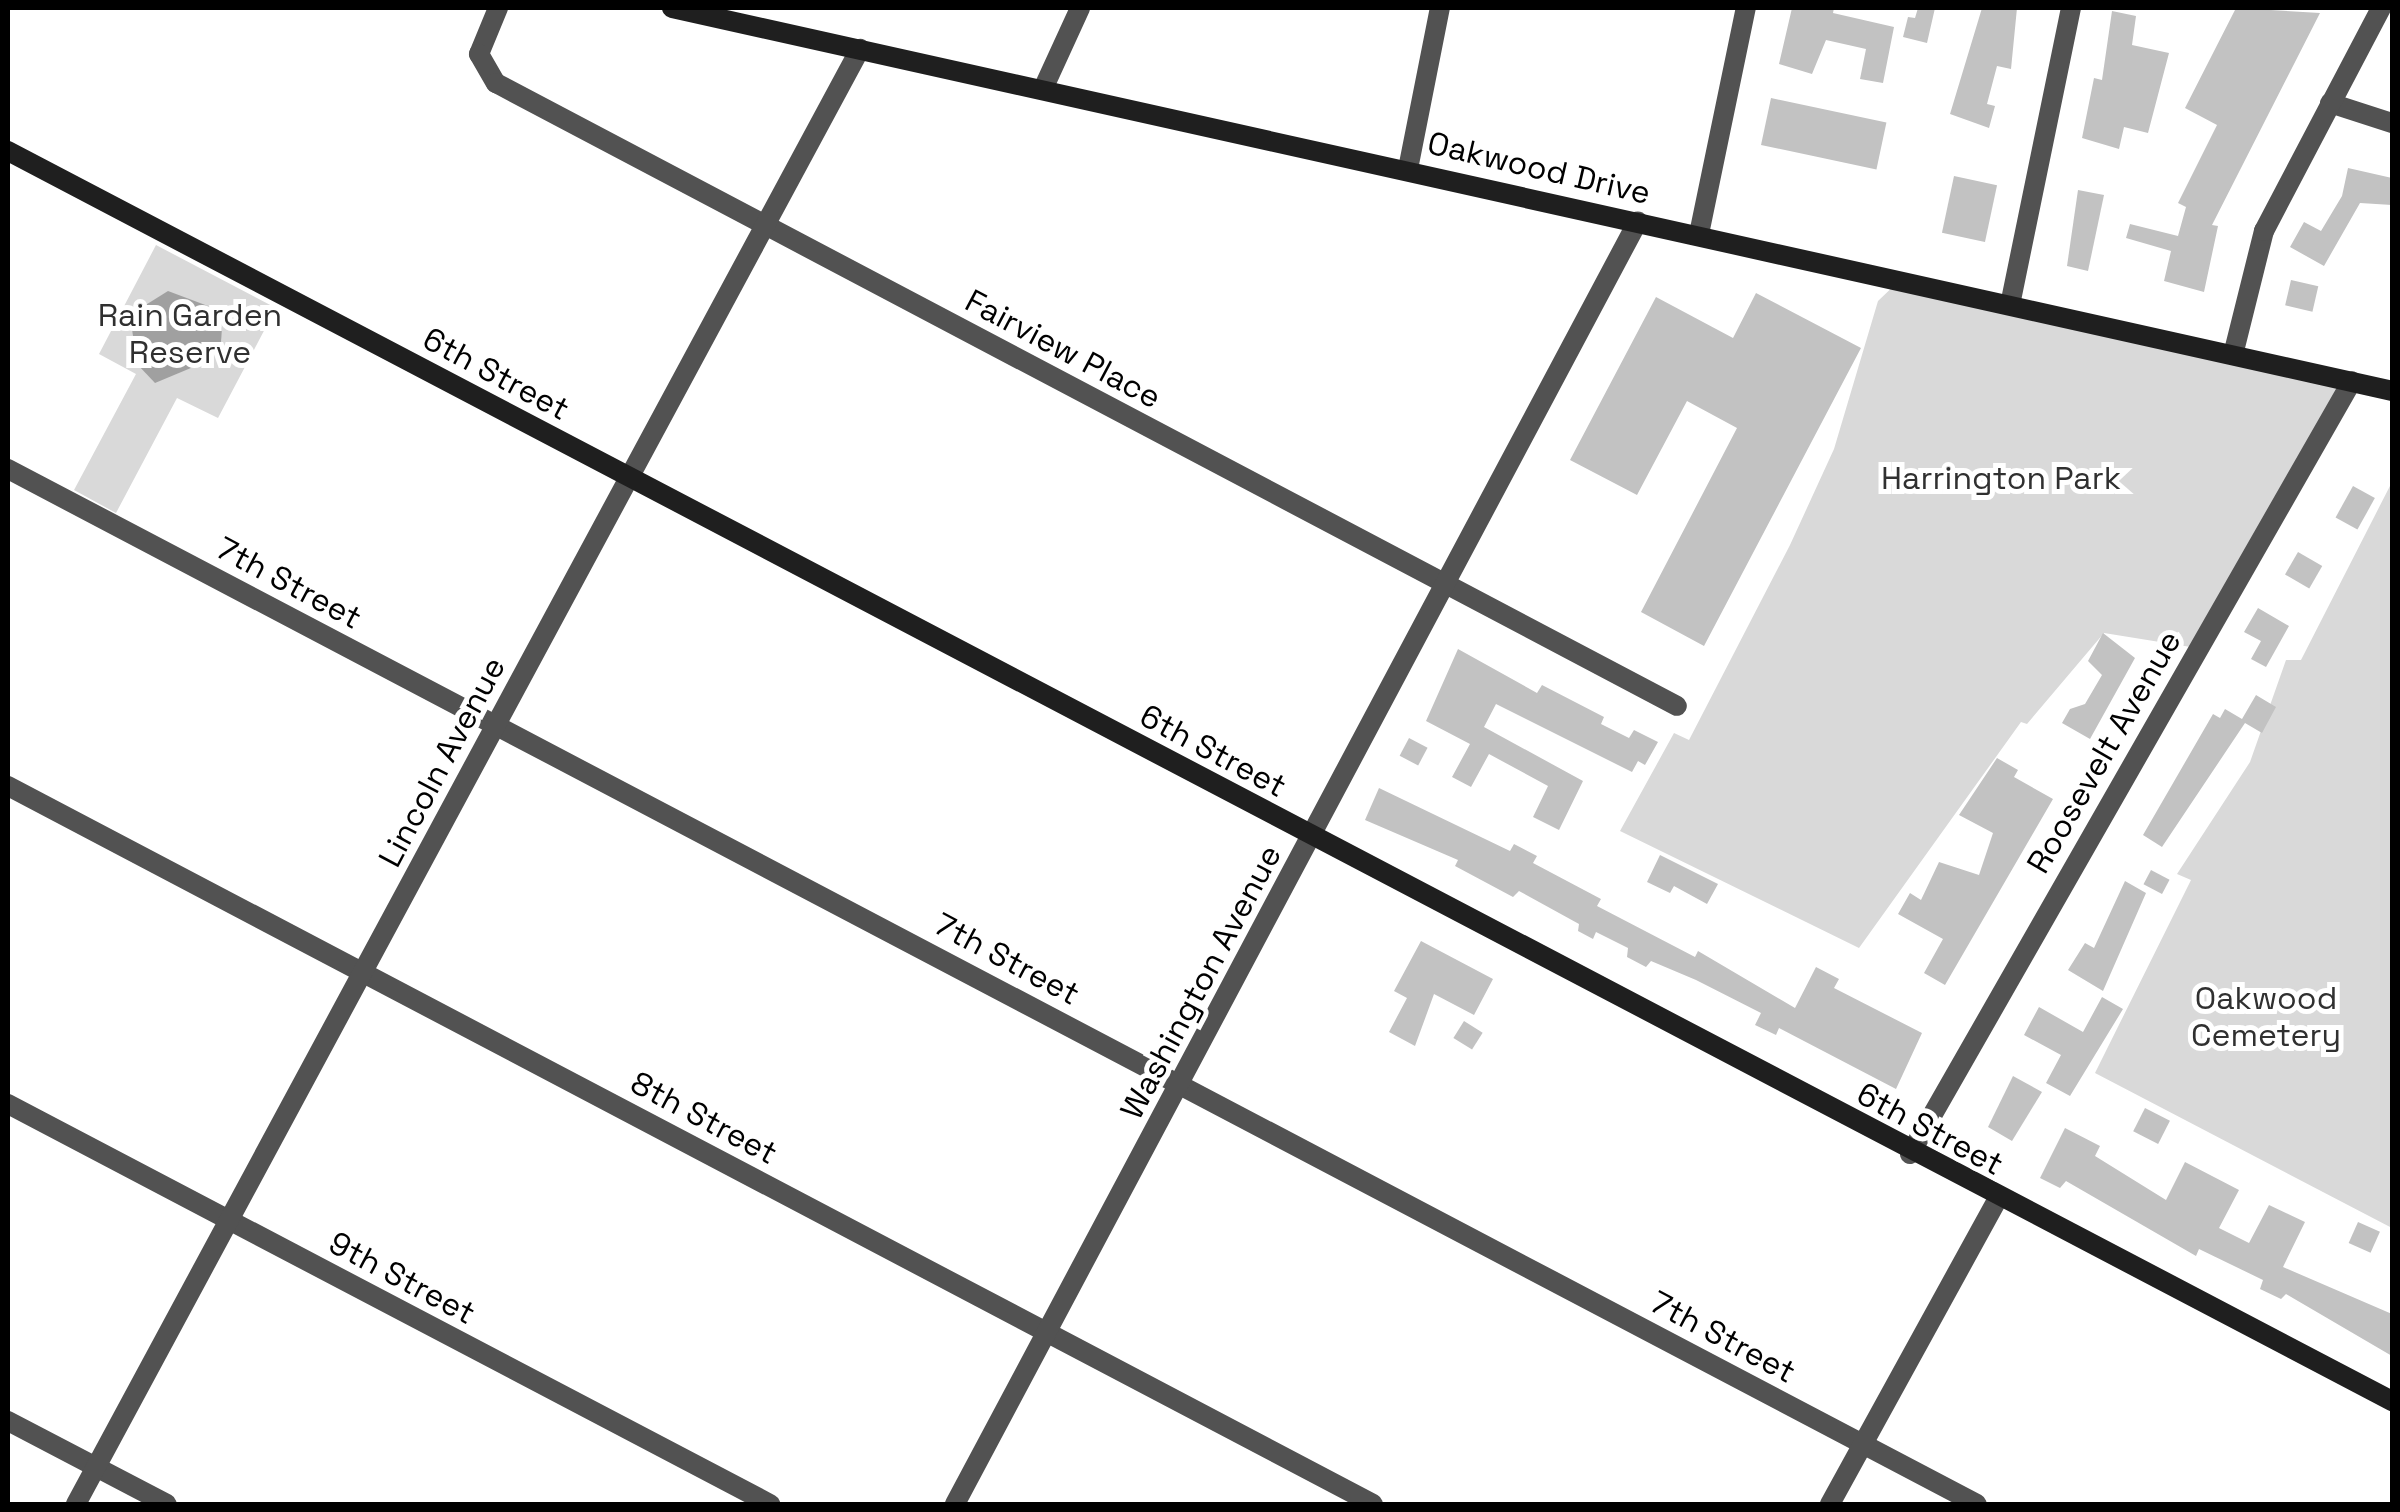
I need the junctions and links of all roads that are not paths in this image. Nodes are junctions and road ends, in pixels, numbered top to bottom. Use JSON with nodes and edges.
{"nodes":[{"id":1,"x":498,"y":8,"type":"edge"},
{"id":2,"x":672,"y":8,"type":"edge"},
{"id":3,"x":1080,"y":8,"type":"edge"},
{"id":4,"x":1440,"y":8,"type":"edge"},
{"id":5,"x":1746,"y":8,"type":"edge"},
{"id":6,"x":2072,"y":8,"type":"edge"},
{"id":7,"x":2382,"y":8,"type":"edge"},
{"id":8,"x":756,"y":17,"type":"edge"},
{"id":9,"x":860,"y":49,"type":"junction"},
{"id":10,"x":1043,"y":89,"type":"junction"},
{"id":11,"x":2330,"y":103,"type":"junction"},
{"id":12,"x":2392,"y":123,"type":"edge"},
{"id":13,"x":8,"y":151,"type":"edge"},
{"id":14,"x":1408,"y":169,"type":"junction"},
{"id":15,"x":1638,"y":221,"type":"junction"},
{"id":16,"x":765,"y":224,"type":"junction"},
{"id":17,"x":1699,"y":234,"type":"junction"},
{"id":18,"x":2010,"y":305,"type":"junction"},
{"id":19,"x":2233,"y":355,"type":"junction"},
{"id":20,"x":2352,"y":382,"type":"junction"},
{"id":21,"x":2392,"y":391,"type":"edge"},
{"id":22,"x":8,"y":468,"type":"edge"},
{"id":23,"x":629,"y":479,"type":"junction"},
{"id":24,"x":1449,"y":584,"type":"junction"},
{"id":25,"x":1678,"y":706,"type":"dead end"},
{"id":26,"x":495,"y":724,"type":"junction"},
{"id":27,"x":8,"y":786,"type":"edge"},
{"id":28,"x":1312,"y":838,"type":"junction"},
{"id":29,"x":363,"y":972,"type":"junction"},
{"id":30,"x":1178,"y":1083,"type":"junction"},
{"id":31,"x":8,"y":1104,"type":"edge"},
{"id":32,"x":1910,"y":1154,"type":"junction"},
{"id":33,"x":1998,"y":1199,"type":"junction"},
{"id":34,"x":229,"y":1221,"type":"junction"},
{"id":35,"x":1046,"y":1332,"type":"junction"},
{"id":36,"x":2392,"y":1401,"type":"edge"},
{"id":37,"x":8,"y":1421,"type":"edge"},
{"id":38,"x":1863,"y":1444,"type":"junction"},
{"id":39,"x":96,"y":1467,"type":"junction"},
{"id":40,"x":76,"y":1504,"type":"edge"},
{"id":41,"x":167,"y":1504,"type":"edge"},
{"id":42,"x":770,"y":1504,"type":"edge"},
{"id":43,"x":954,"y":1504,"type":"edge"},
{"id":44,"x":1373,"y":1504,"type":"edge"},
{"id":45,"x":1830,"y":1504,"type":"edge"},
{"id":46,"x":1977,"y":1504,"type":"edge"}],
"edges":[{"from":1,"to":16,"type":"street","name":"Fairview Place"},
{"from":2,"to":8,"type":"street","name":"Oakwood Drive"},
{"from":3,"to":10,"type":"street"},
{"from":4,"to":14,"type":"street"},
{"from":5,"to":17,"type":"street"},
{"from":6,"to":18,"type":"street"},
{"from":7,"to":11,"type":"street"},
{"from":8,"to":9,"type":"street","name":"Oakwood Drive"},
{"from":9,"to":10,"type":"street","name":"Oakwood Drive"},
{"from":9,"to":16,"type":"street","name":"Lincoln Avenue"},
{"from":10,"to":14,"type":"street","name":"Oakwood Drive"},
{"from":11,"to":12,"type":"street"},
{"from":11,"to":19,"type":"street"},
{"from":13,"to":23,"type":"street","name":"6th Street"},
{"from":14,"to":15,"type":"street","name":"Oakwood Drive"},
{"from":15,"to":17,"type":"street","name":"Oakwood Drive"},
{"from":15,"to":24,"type":"street","name":"Washington Avenue"},
{"from":16,"to":23,"type":"street","name":"Lincoln Avenue"},
{"from":16,"to":24,"type":"street","name":"Fairview Place"},
{"from":17,"to":18,"type":"street","name":"Oakwood Drive"},
{"from":18,"to":19,"type":"street","name":"Oakwood Drive"},
{"from":19,"to":20,"type":"street","name":"Oakwood Drive"},
{"from":20,"to":21,"type":"street","name":"Oakwood Drive"},
{"from":20,"to":32,"type":"street","name":"Roosevelt Avenue"},
{"from":22,"to":26,"type":"street","name":"7th Street"},
{"from":23,"to":26,"type":"street","name":"Lincoln Avenue"},
{"from":23,"to":28,"type":"street","name":"6th Street"},
{"from":24,"to":25,"type":"street","name":"Fairview Place"},
{"from":24,"to":28,"type":"street","name":"Washington Avenue"},
{"from":26,"to":29,"type":"street","name":"Lincoln Avenue"},
{"from":26,"to":30,"type":"street","name":"7th Street"},
{"from":27,"to":29,"type":"street","name":"8th Street"},
{"from":28,"to":30,"type":"street","name":"Washington Avenue"},
{"from":28,"to":32,"type":"street","name":"6th Street"},
{"from":29,"to":34,"type":"street","name":"Lincoln Avenue"},
{"from":29,"to":35,"type":"street","name":"8th Street"},
{"from":30,"to":35,"type":"street","name":"Washington Avenue"},
{"from":30,"to":38,"type":"street","name":"7th Street"},
{"from":31,"to":34,"type":"street","name":"9th Street"},
{"from":32,"to":33,"type":"street","name":"6th Street"},
{"from":33,"to":36,"type":"street","name":"6th Street"},
{"from":33,"to":38,"type":"street"},
{"from":34,"to":39,"type":"street","name":"Lincoln Avenue"},
{"from":34,"to":42,"type":"street","name":"9th Street"},
{"from":35,"to":43,"type":"street","name":"Washington Avenue"},
{"from":35,"to":44,"type":"street","name":"8th Street"},
{"from":37,"to":39,"type":"street"},
{"from":38,"to":45,"type":"street"},
{"from":38,"to":46,"type":"street","name":"7th Street"},
{"from":39,"to":40,"type":"street","name":"Lincoln Avenue"},
{"from":39,"to":41,"type":"street"}]}
